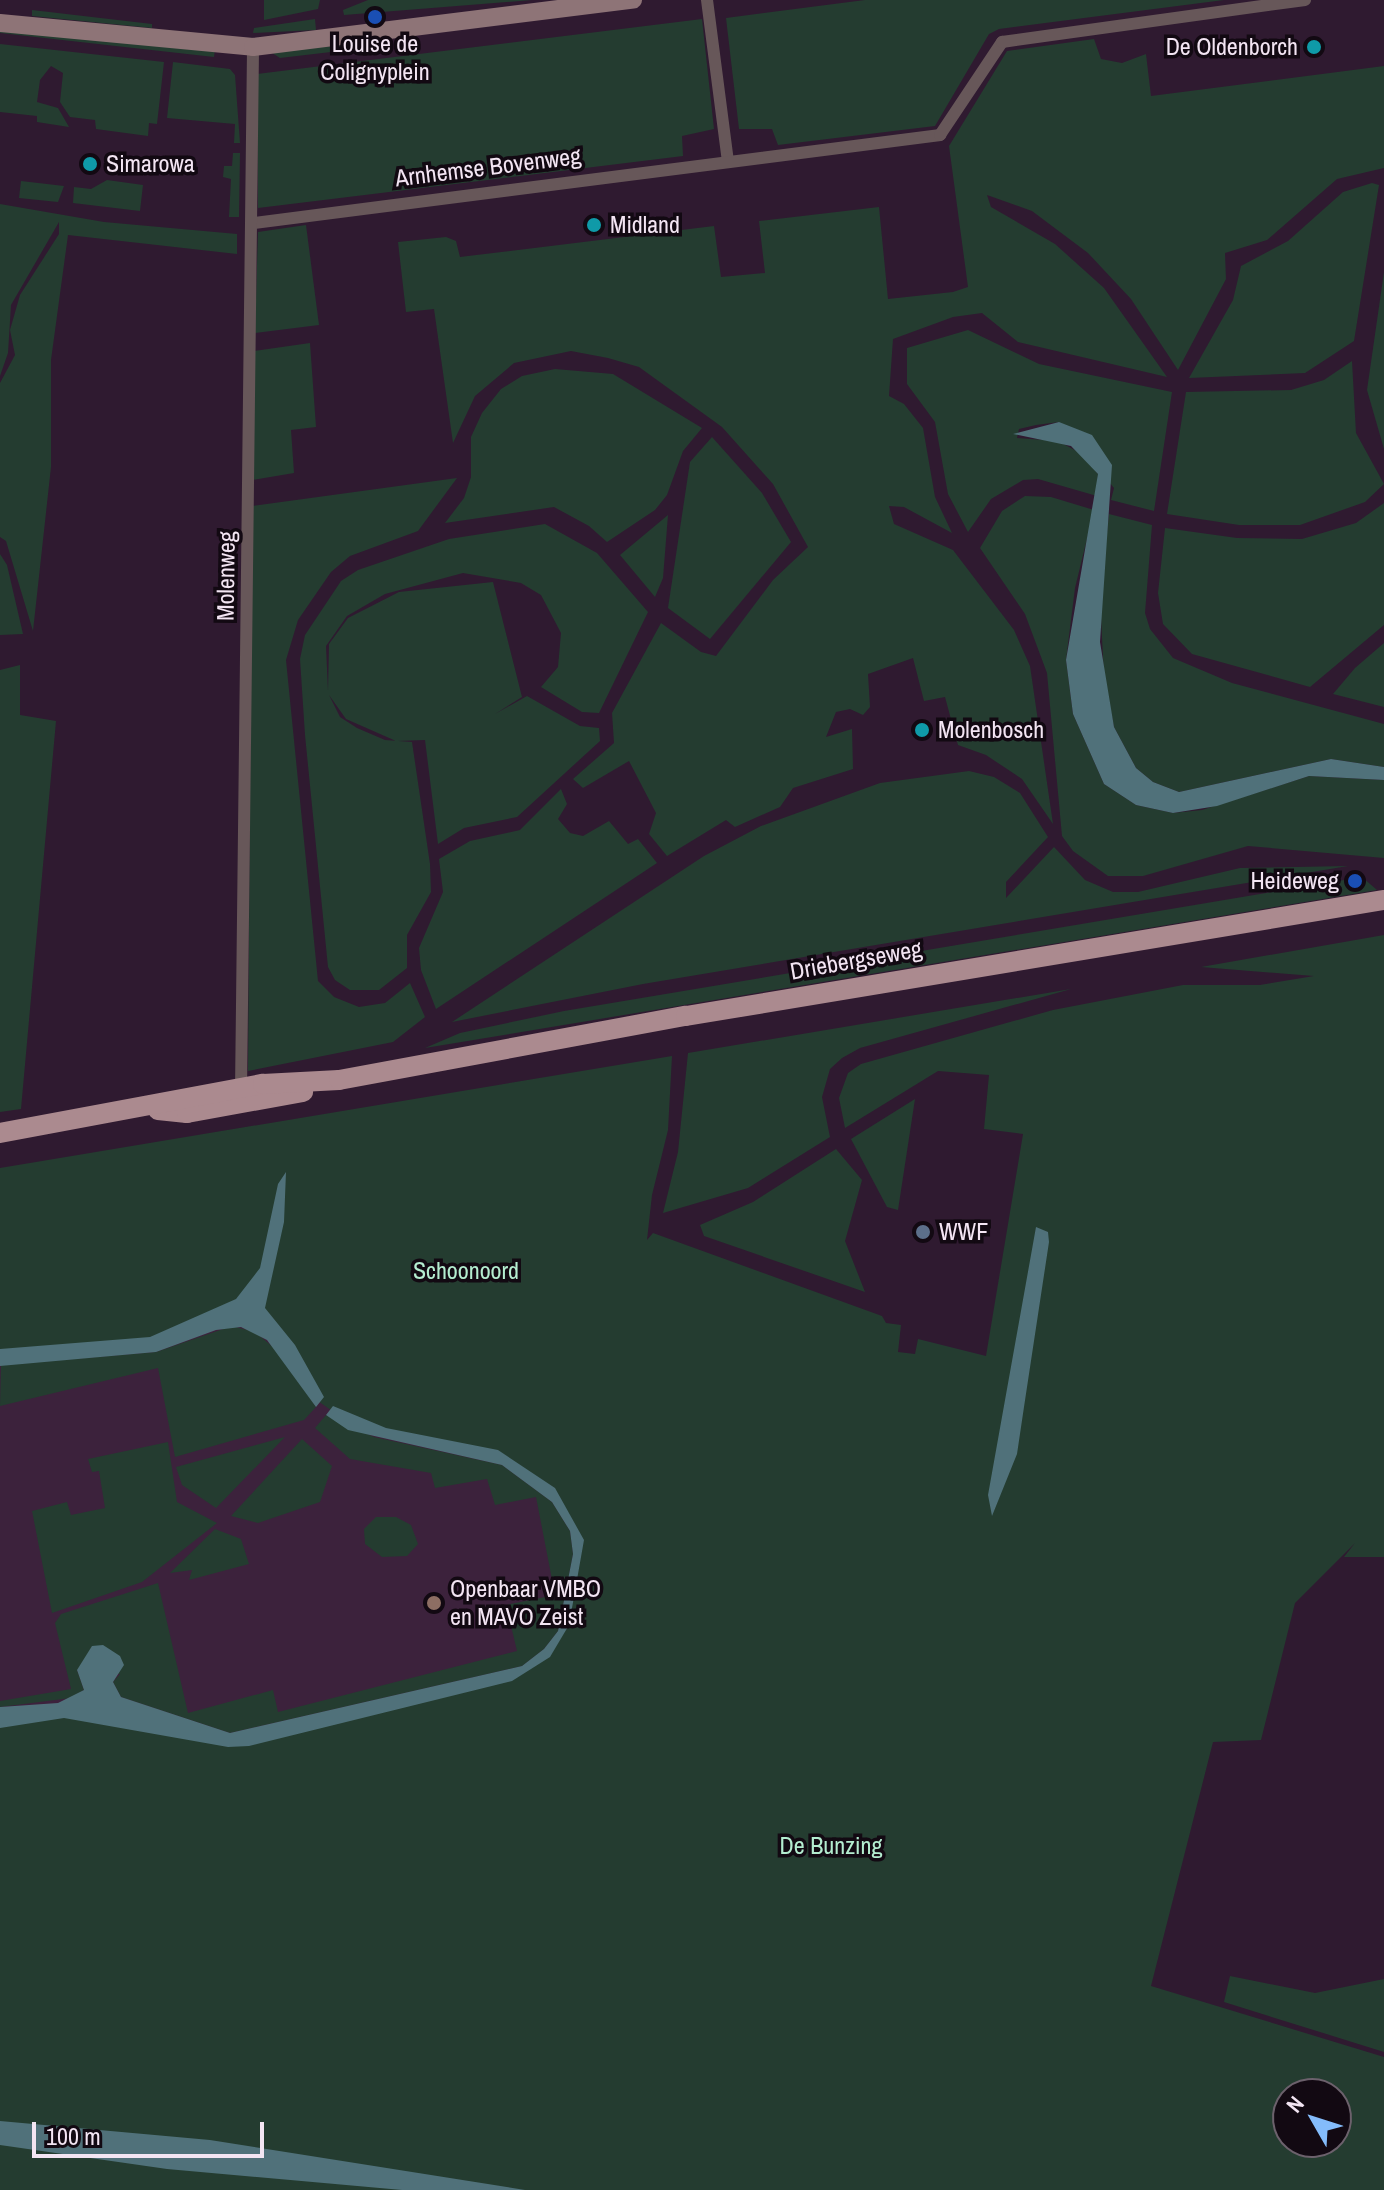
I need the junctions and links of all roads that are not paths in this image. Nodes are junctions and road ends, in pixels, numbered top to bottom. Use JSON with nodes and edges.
{"nodes":[{"id":1,"x":633,"y":0,"type":"edge"},
{"id":2,"x":707,"y":0,"type":"edge"},
{"id":3,"x":1305,"y":0,"type":"edge"},
{"id":4,"x":0,"y":23,"type":"edge"},
{"id":5,"x":253,"y":47,"type":"junction"},
{"id":6,"x":728,"y":161,"type":"junction"},
{"id":7,"x":254,"y":223,"type":"junction"},
{"id":8,"x":1384,"y":900,"type":"edge"},
{"id":9,"x":242,"y":1097,"type":"junction"},
{"id":10,"x":0,"y":1133,"type":"edge"}],
"edges":[{"from":1,"to":5,"type":"main road"},
{"from":2,"to":6,"type":"street"},
{"from":3,"to":6,"type":"street","name":"Arnhemse Bovenweg"},
{"from":4,"to":5,"type":"main road"},
{"from":5,"to":7,"type":"street","name":"Molenweg"},
{"from":6,"to":7,"type":"street","name":"Arnhemse Bovenweg"},
{"from":7,"to":9,"type":"street","name":"Molenweg"},
{"from":8,"to":9,"type":"main road","name":"Driebergseweg"},
{"from":9,"to":10,"type":"main road","name":"Driebergseweg"}]}
